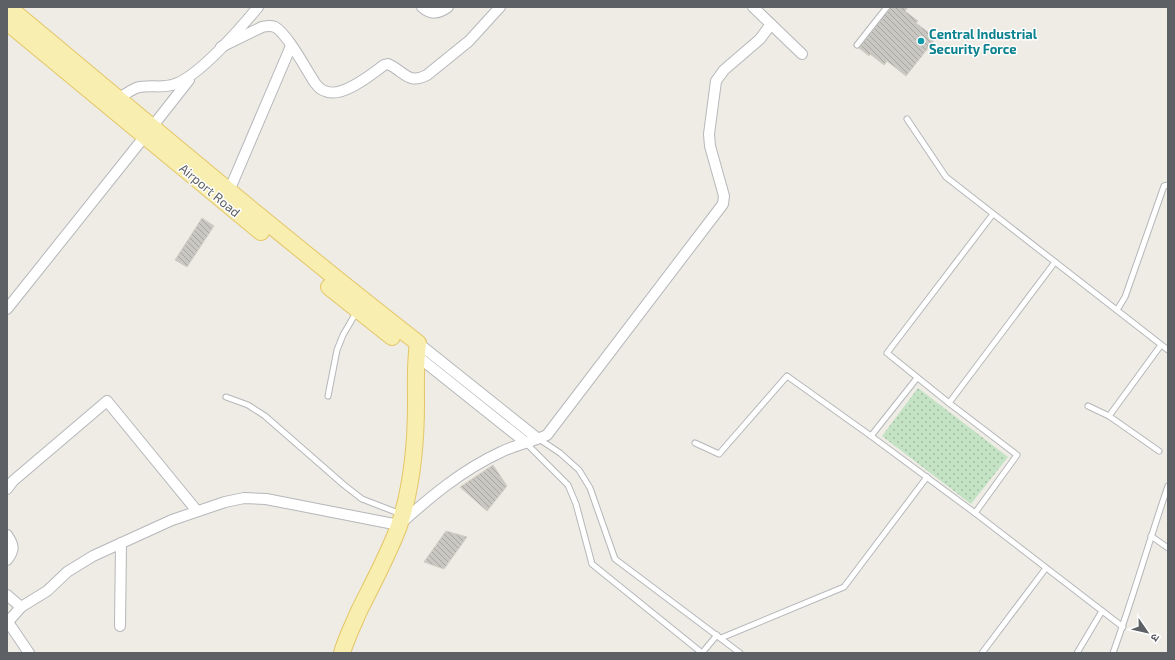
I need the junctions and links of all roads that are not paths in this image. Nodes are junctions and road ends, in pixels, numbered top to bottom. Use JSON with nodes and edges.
{"nodes":[{"id":1,"x":8,"y":7,"type":"edge"},
{"id":2,"x":258,"y":7,"type":"edge"},
{"id":3,"x":422,"y":7,"type":"edge"},
{"id":4,"x":448,"y":7,"type":"edge"},
{"id":5,"x":500,"y":7,"type":"edge"},
{"id":6,"x":753,"y":7,"type":"edge"},
{"id":7,"x":887,"y":7,"type":"edge"},
{"id":8,"x":7,"y":22,"type":"edge"},
{"id":9,"x":771,"y":24,"type":"junction"},
{"id":10,"x":857,"y":45,"type":"dead end"},
{"id":11,"x":291,"y":46,"type":"junction"},
{"id":12,"x":221,"y":47,"type":"junction"},
{"id":13,"x":802,"y":54,"type":"dead end"},
{"id":14,"x":193,"y":74,"type":"junction"},
{"id":15,"x":113,"y":103,"type":"junction"},
{"id":16,"x":907,"y":120,"type":"dead end"},
{"id":17,"x":148,"y":131,"type":"junction"},
{"id":18,"x":1168,"y":184,"type":"edge"},
{"id":19,"x":229,"y":191,"type":"junction"},
{"id":20,"x":994,"y":214,"type":"junction"},
{"id":21,"x":1055,"y":262,"type":"junction"},
{"id":22,"x":7,"y":309,"type":"edge"},
{"id":23,"x":1116,"y":310,"type":"junction"},
{"id":24,"x":358,"y":311,"type":"junction"},
{"id":25,"x":1161,"y":345,"type":"junction"},
{"id":26,"x":417,"y":349,"type":"junction"},
{"id":27,"x":1168,"y":350,"type":"edge"},
{"id":28,"x":917,"y":378,"type":"junction"},
{"id":29,"x":328,"y":396,"type":"dead end"},
{"id":30,"x":226,"y":397,"type":"dead end"},
{"id":31,"x":949,"y":403,"type":"junction"},
{"id":32,"x":1088,"y":406,"type":"dead end"},
{"id":33,"x":1109,"y":416,"type":"junction"},
{"id":34,"x":871,"y":436,"type":"junction"},
{"id":35,"x":537,"y":438,"type":"junction"},
{"id":36,"x":525,"y":442,"type":"junction"},
{"id":37,"x":695,"y":443,"type":"dead end"},
{"id":38,"x":1159,"y":452,"type":"dead end"},
{"id":39,"x":926,"y":477,"type":"junction"},
{"id":40,"x":1168,"y":486,"type":"edge"},
{"id":41,"x":7,"y":489,"type":"edge"},
{"id":42,"x":197,"y":511,"type":"junction"},
{"id":43,"x":975,"y":513,"type":"junction"},
{"id":44,"x":400,"y":520,"type":"junction"},
{"id":45,"x":7,"y":535,"type":"edge"},
{"id":46,"x":1151,"y":536,"type":"junction"},
{"id":47,"x":121,"y":542,"type":"junction"},
{"id":48,"x":1168,"y":548,"type":"edge"},
{"id":49,"x":7,"y":560,"type":"edge"},
{"id":50,"x":1046,"y":568,"type":"junction"},
{"id":51,"x":7,"y":595,"type":"edge"},
{"id":52,"x":21,"y":607,"type":"junction"},
{"id":53,"x":1102,"y":611,"type":"junction"},
{"id":54,"x":7,"y":623,"type":"edge"},
{"id":55,"x":120,"y":626,"type":"dead end"},
{"id":56,"x":1123,"y":627,"type":"junction"},
{"id":57,"x":719,"y":637,"type":"junction"},
{"id":58,"x":30,"y":653,"type":"edge"},
{"id":59,"x":342,"y":653,"type":"edge"},
{"id":60,"x":702,"y":653,"type":"edge"},
{"id":61,"x":740,"y":653,"type":"edge"},
{"id":62,"x":982,"y":653,"type":"edge"},
{"id":63,"x":1077,"y":653,"type":"edge"},
{"id":64,"x":1113,"y":653,"type":"edge"}],
"edges":[{"from":1,"to":15,"type":"main road"},
{"from":2,"to":12,"type":"street"},
{"from":3,"to":4,"type":"street"},
{"from":5,"to":11,"type":"street"},
{"from":6,"to":9,"type":"street"},
{"from":7,"to":10,"type":"lane"},
{"from":8,"to":15,"type":"main road","name":"Airport Road"},
{"from":9,"to":13,"type":"street"},
{"from":9,"to":35,"type":"street"},
{"from":11,"to":12,"type":"street"},
{"from":11,"to":19,"type":"street"},
{"from":12,"to":14,"type":"street"},
{"from":14,"to":15,"type":"street"},
{"from":14,"to":17,"type":"street"},
{"from":15,"to":17,"type":"main road","name":"Airport Road"},
{"from":16,"to":20,"type":"lane"},
{"from":17,"to":19,"type":"main road"},
{"from":17,"to":22,"type":"street"},
{"from":17,"to":24,"type":"main road","name":"Airport Road"},
{"from":18,"to":23,"type":"lane"},
{"from":19,"to":26,"type":"main road"},
{"from":20,"to":21,"type":"lane"},
{"from":20,"to":28,"type":"lane"},
{"from":21,"to":23,"type":"lane"},
{"from":21,"to":31,"type":"lane"},
{"from":23,"to":25,"type":"lane"},
{"from":24,"to":26,"type":"main road","name":"Airport Road"},
{"from":24,"to":29,"type":"lane"},
{"from":25,"to":27,"type":"lane"},
{"from":25,"to":33,"type":"lane"},
{"from":26,"to":35,"type":"street"},
{"from":26,"to":36,"type":"street"},
{"from":26,"to":44,"type":"main road"},
{"from":28,"to":31,"type":"lane"},
{"from":28,"to":34,"type":"lane"},
{"from":30,"to":44,"type":"lane"},
{"from":31,"to":43,"type":"lane"},
{"from":32,"to":33,"type":"lane"},
{"from":33,"to":38,"type":"lane"},
{"from":34,"to":37,"type":"lane"},
{"from":34,"to":39,"type":"lane"},
{"from":35,"to":36,"type":"street"},
{"from":35,"to":57,"type":"lane"},
{"from":36,"to":44,"type":"street"},
{"from":36,"to":60,"type":"lane"},
{"from":39,"to":43,"type":"lane"},
{"from":39,"to":57,"type":"lane"},
{"from":40,"to":46,"type":"lane"},
{"from":41,"to":42,"type":"street"},
{"from":42,"to":44,"type":"street"},
{"from":42,"to":47,"type":"street"},
{"from":43,"to":50,"type":"lane"},
{"from":44,"to":59,"type":"main road"},
{"from":45,"to":49,"type":"street"},
{"from":46,"to":48,"type":"lane"},
{"from":46,"to":56,"type":"lane"},
{"from":47,"to":52,"type":"street"},
{"from":47,"to":55,"type":"street"},
{"from":50,"to":53,"type":"lane"},
{"from":50,"to":62,"type":"lane"},
{"from":51,"to":52,"type":"street"},
{"from":52,"to":54,"type":"street"},
{"from":53,"to":56,"type":"lane"},
{"from":53,"to":63,"type":"lane"},
{"from":54,"to":58,"type":"street"},
{"from":56,"to":64,"type":"lane"},
{"from":57,"to":60,"type":"lane"},
{"from":57,"to":61,"type":"lane"}]}
